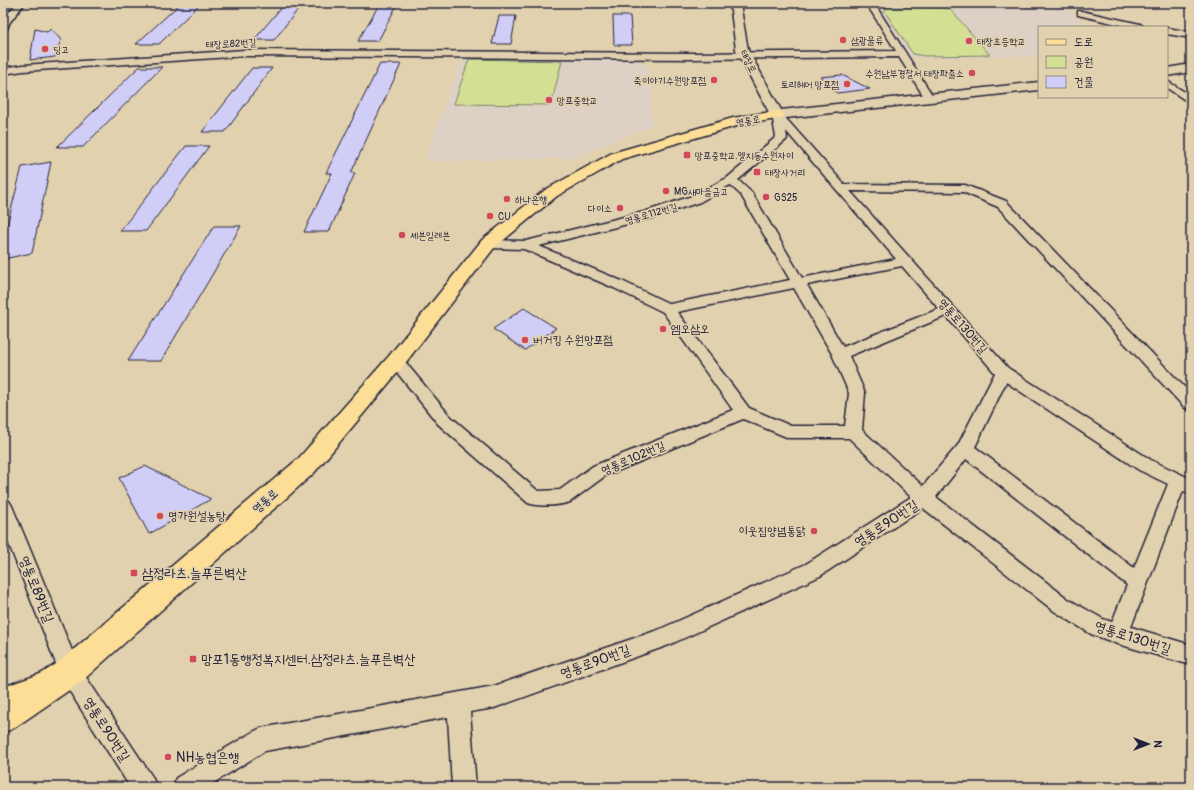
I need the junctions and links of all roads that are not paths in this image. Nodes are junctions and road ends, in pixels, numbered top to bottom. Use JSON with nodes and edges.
{"nodes":[{"id":1,"x":21,"y":3,"type":"edge"},
{"id":2,"x":735,"y":3,"type":"edge"},
{"id":3,"x":870,"y":3,"type":"edge"},
{"id":4,"x":1014,"y":3,"type":"edge"},
{"id":5,"x":1070,"y":3,"type":"edge"},
{"id":6,"x":1082,"y":13,"type":"junction"},
{"id":7,"x":1097,"y":26,"type":"edge"},
{"id":8,"x":1136,"y":26,"type":"edge"},
{"id":9,"x":3,"y":29,"type":"edge"},
{"id":10,"x":1168,"y":31,"type":"edge"},
{"id":11,"x":1191,"y":35,"type":"edge"},
{"id":12,"x":901,"y":54,"type":"junction"},
{"id":13,"x":745,"y":55,"type":"junction"},
{"id":14,"x":1191,"y":68,"type":"edge"},
{"id":15,"x":3,"y":71,"type":"edge"},
{"id":16,"x":1168,"y":72,"type":"edge"},
{"id":17,"x":1168,"y":85,"type":"edge"},
{"id":18,"x":1038,"y":86,"type":"edge"},
{"id":19,"x":929,"y":98,"type":"junction"},
{"id":20,"x":1191,"y":100,"type":"edge"},
{"id":21,"x":777,"y":115,"type":"junction"},
{"id":22,"x":731,"y":180,"type":"junction"},
{"id":23,"x":840,"y":187,"type":"junction"},
{"id":24,"x":488,"y":244,"type":"junction"},
{"id":25,"x":526,"y":245,"type":"junction"},
{"id":26,"x":905,"y":260,"type":"junction"},
{"id":27,"x":798,"y":282,"type":"junction"},
{"id":28,"x":668,"y":309,"type":"junction"},
{"id":29,"x":949,"y":310,"type":"junction"},
{"id":30,"x":840,"y":354,"type":"junction"},
{"id":31,"x":396,"y":361,"type":"junction"},
{"id":32,"x":1003,"y":372,"type":"junction"},
{"id":33,"x":1191,"y":404,"type":"edge"},
{"id":34,"x":743,"y":412,"type":"junction"},
{"id":35,"x":853,"y":432,"type":"junction"},
{"id":36,"x":965,"y":449,"type":"junction"},
{"id":37,"x":1185,"y":484,"type":"edge"},
{"id":38,"x":924,"y":498,"type":"junction"},
{"id":39,"x":3,"y":506,"type":"edge"},
{"id":40,"x":1139,"y":583,"type":"junction"},
{"id":41,"x":1118,"y":634,"type":"junction"},
{"id":42,"x":1191,"y":655,"type":"edge"},
{"id":43,"x":58,"y":679,"type":"junction"},
{"id":44,"x":3,"y":702,"type":"edge"},
{"id":45,"x":458,"y":704,"type":"junction"},
{"id":46,"x":3,"y":717,"type":"edge"},
{"id":47,"x":144,"y":787,"type":"edge"},
{"id":48,"x":185,"y":787,"type":"edge"},
{"id":49,"x":464,"y":787,"type":"edge"}],
"edges":[{"from":1,"to":9,"type":"street"},
{"from":2,"to":13,"type":"main road","name":"태장로"},
{"from":3,"to":12,"type":"street"},
{"from":4,"to":5,"type":"street"},
{"from":5,"to":6,"type":"street"},
{"from":6,"to":7,"type":"street"},
{"from":6,"to":8,"type":"street"},
{"from":10,"to":11,"type":"street"},
{"from":12,"to":13,"type":"street","name":"태장로82번길"},
{"from":12,"to":19,"type":"street"},
{"from":13,"to":15,"type":"street","name":"태장로82번길"},
{"from":13,"to":21,"type":"main road","name":"태장로"},
{"from":14,"to":16,"type":"main road"},
{"from":17,"to":20,"type":"street"},
{"from":18,"to":19,"type":"main road","name":"영통로"},
{"from":19,"to":21,"type":"main road","name":"영통로"},
{"from":21,"to":22,"type":"street","name":"영통로112번길"},
{"from":21,"to":23,"type":"street","name":"영통로130번길"},
{"from":21,"to":24,"type":"main road","name":"영통로"},
{"from":22,"to":25,"type":"street","name":"영통로112번길"},
{"from":22,"to":27,"type":"street"},
{"from":23,"to":26,"type":"street","name":"영통로130번길"},
{"from":23,"to":33,"type":"street"},
{"from":24,"to":25,"type":"street"},
{"from":24,"to":31,"type":"main road","name":"영통로"},
{"from":25,"to":28,"type":"street"},
{"from":26,"to":27,"type":"street"},
{"from":26,"to":29,"type":"street","name":"영통로130번길"},
{"from":27,"to":28,"type":"street"},
{"from":27,"to":30,"type":"street"},
{"from":28,"to":34,"type":"street"},
{"from":29,"to":30,"type":"street"},
{"from":29,"to":32,"type":"street","name":"영통로130번길"},
{"from":30,"to":35,"type":"street"},
{"from":31,"to":34,"type":"street","name":"영통로102번길"},
{"from":31,"to":43,"type":"main road","name":"영통로"},
{"from":32,"to":36,"type":"street","name":"영통로90번길"},
{"from":32,"to":37,"type":"street","name":"영통로130번길"},
{"from":34,"to":35,"type":"street"},
{"from":35,"to":38,"type":"street"},
{"from":36,"to":38,"type":"street","name":"영통로90번길"},
{"from":36,"to":40,"type":"street"},
{"from":37,"to":40,"type":"street"},
{"from":38,"to":41,"type":"street","name":"영통로130번길"},
{"from":38,"to":45,"type":"street","name":"영통로90번길"},
{"from":39,"to":43,"type":"street","name":"영통로89번길"},
{"from":40,"to":41,"type":"street"},
{"from":41,"to":42,"type":"street","name":"영통로130번길"},
{"from":43,"to":44,"type":"main road"},
{"from":43,"to":46,"type":"main road","name":"영통로"},
{"from":43,"to":47,"type":"street","name":"영통로90번길"},
{"from":45,"to":48,"type":"street","name":"영통로90번길"},
{"from":45,"to":49,"type":"street"}]}
